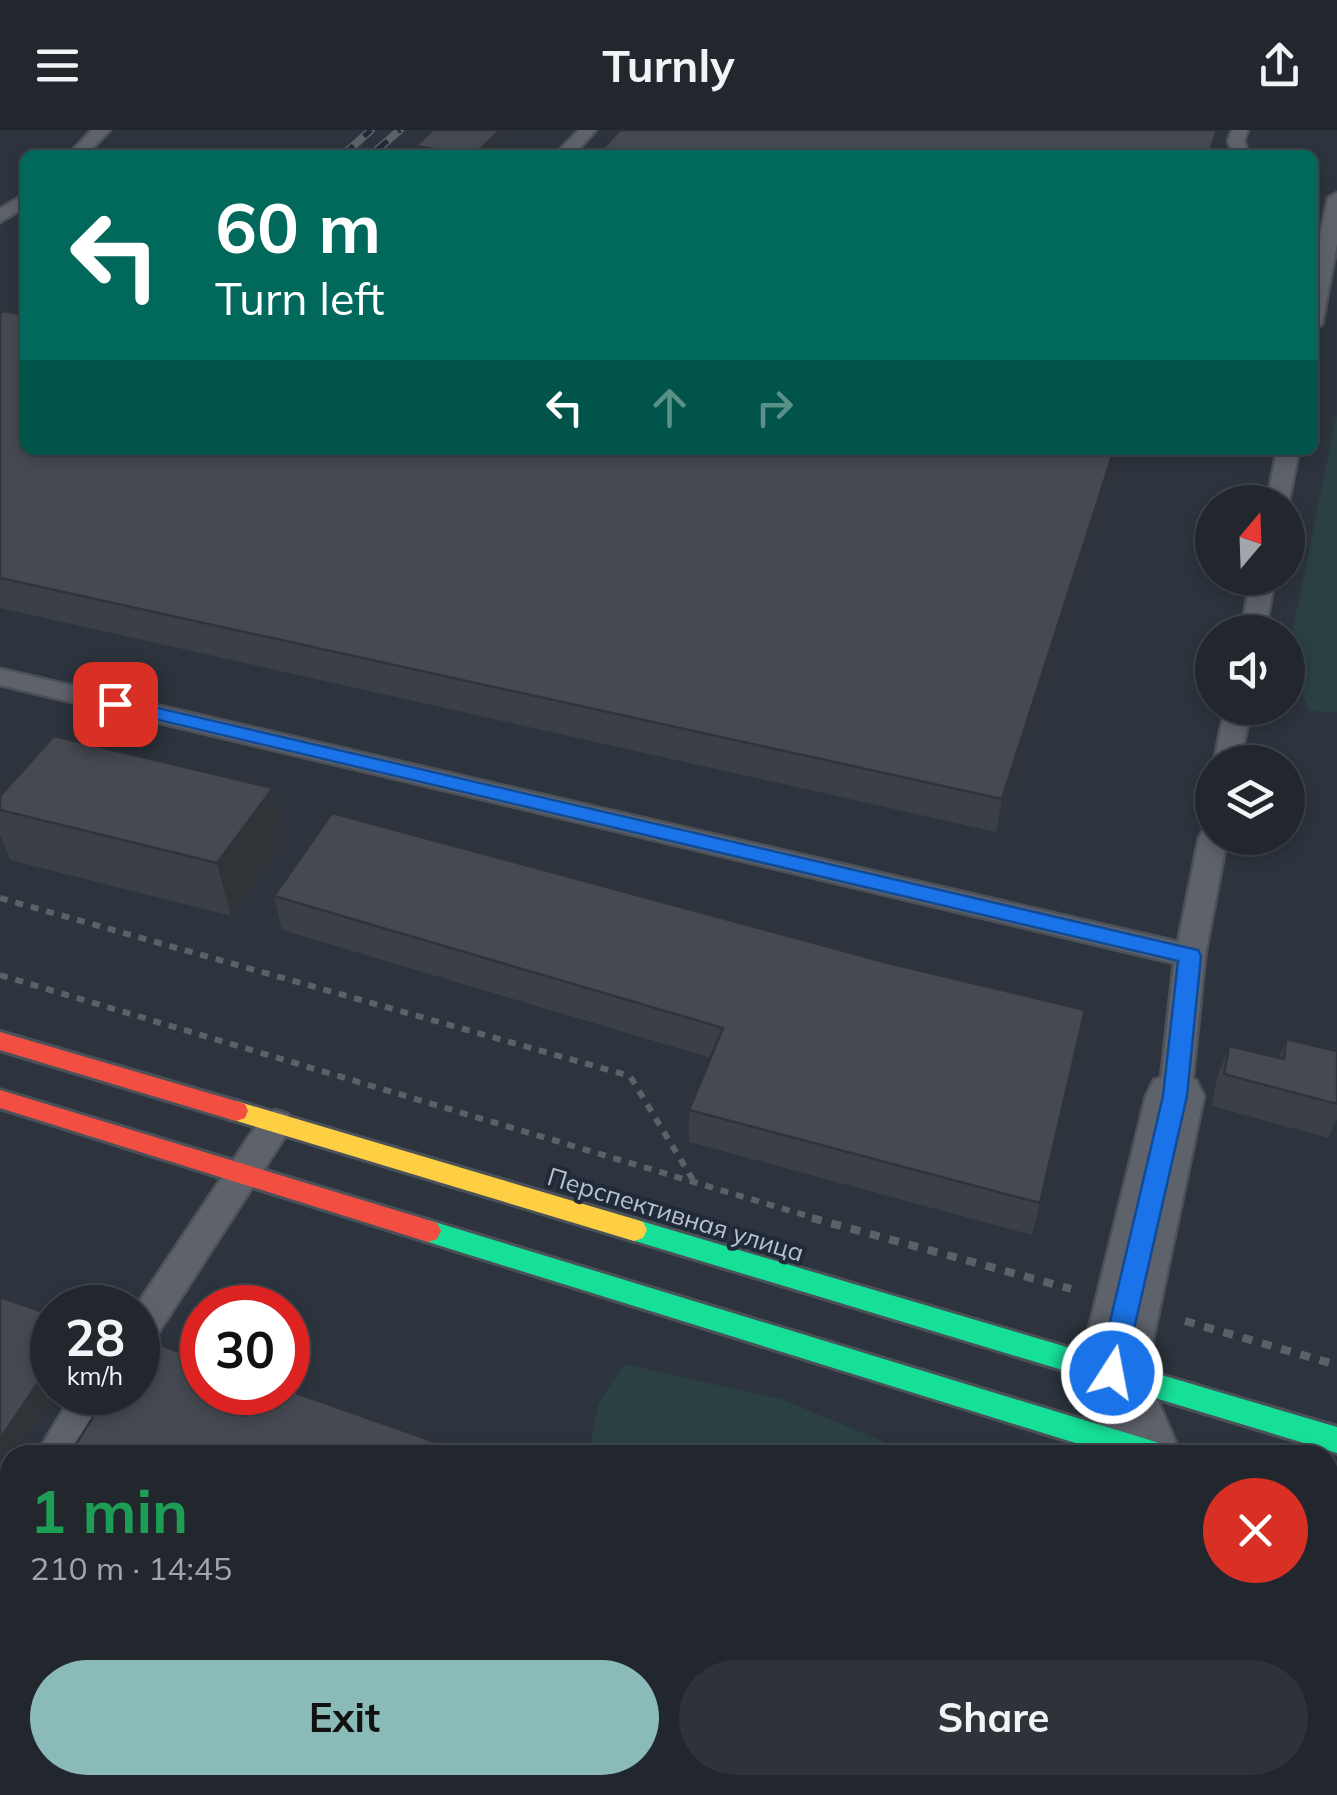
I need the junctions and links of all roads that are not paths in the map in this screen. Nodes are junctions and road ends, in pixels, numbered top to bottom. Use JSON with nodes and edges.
{"nodes":[{"id":1,"x":102,"y":130,"type":"edge"},
{"id":2,"x":588,"y":130,"type":"edge"},
{"id":3,"x":81,"y":150,"type":"edge"},
{"id":4,"x":568,"y":150,"type":"edge"},
{"id":5,"x":1337,"y":198,"type":"edge"},
{"id":6,"x":1321,"y":236,"type":"edge"},
{"id":7,"x":1318,"y":265,"type":"edge"},
{"id":8,"x":1287,"y":455,"type":"edge"},
{"id":9,"x":1281,"y":485,"type":"edge"},
{"id":10,"x":0,"y":677,"type":"edge"},
{"id":11,"x":1210,"y":855,"type":"edge"},
{"id":12,"x":1190,"y":956,"type":"junction"},
{"id":13,"x":0,"y":1041,"type":"edge"},
{"id":14,"x":1175,"y":1096,"type":"joint"},
{"id":15,"x":0,"y":1098,"type":"edge"},
{"id":16,"x":276,"y":1123,"type":"junction"},
{"id":17,"x":241,"y":1174,"type":"junction"},
{"id":18,"x":160,"y":1300,"type":"edge"},
{"id":19,"x":1112,"y":1373,"type":"junction"},
{"id":20,"x":80,"y":1415,"type":"edge"},
{"id":21,"x":1337,"y":1440,"type":"edge"},
{"id":22,"x":61,"y":1445,"type":"edge"},
{"id":23,"x":1121,"y":1445,"type":"edge"},
{"id":24,"x":1146,"y":1445,"type":"edge"}],
"edges":[{"from":1,"to":3,"type":"lane"},
{"from":2,"to":4,"type":"lane"},
{"from":5,"to":6,"type":"lane"},
{"from":6,"to":7,"type":"lane"},
{"from":8,"to":9,"type":"lane"},
{"from":10,"to":12,"type":"lane"},
{"from":11,"to":12,"type":"lane"},
{"from":12,"to":14,"type":"lane"},
{"from":13,"to":16,"type":"main road","name":"Перспективная улица"},
{"from":14,"to":19,"type":"street"},
{"from":15,"to":17,"type":"main road"},
{"from":16,"to":17,"type":"lane"},
{"from":16,"to":19,"type":"main road","name":"Перспективная улица"},
{"from":17,"to":18,"type":"lane"},
{"from":17,"to":23,"type":"main road"},
{"from":19,"to":21,"type":"main road","name":"Перспективная улица"},
{"from":19,"to":24,"type":"street"},
{"from":20,"to":22,"type":"lane"}]}
